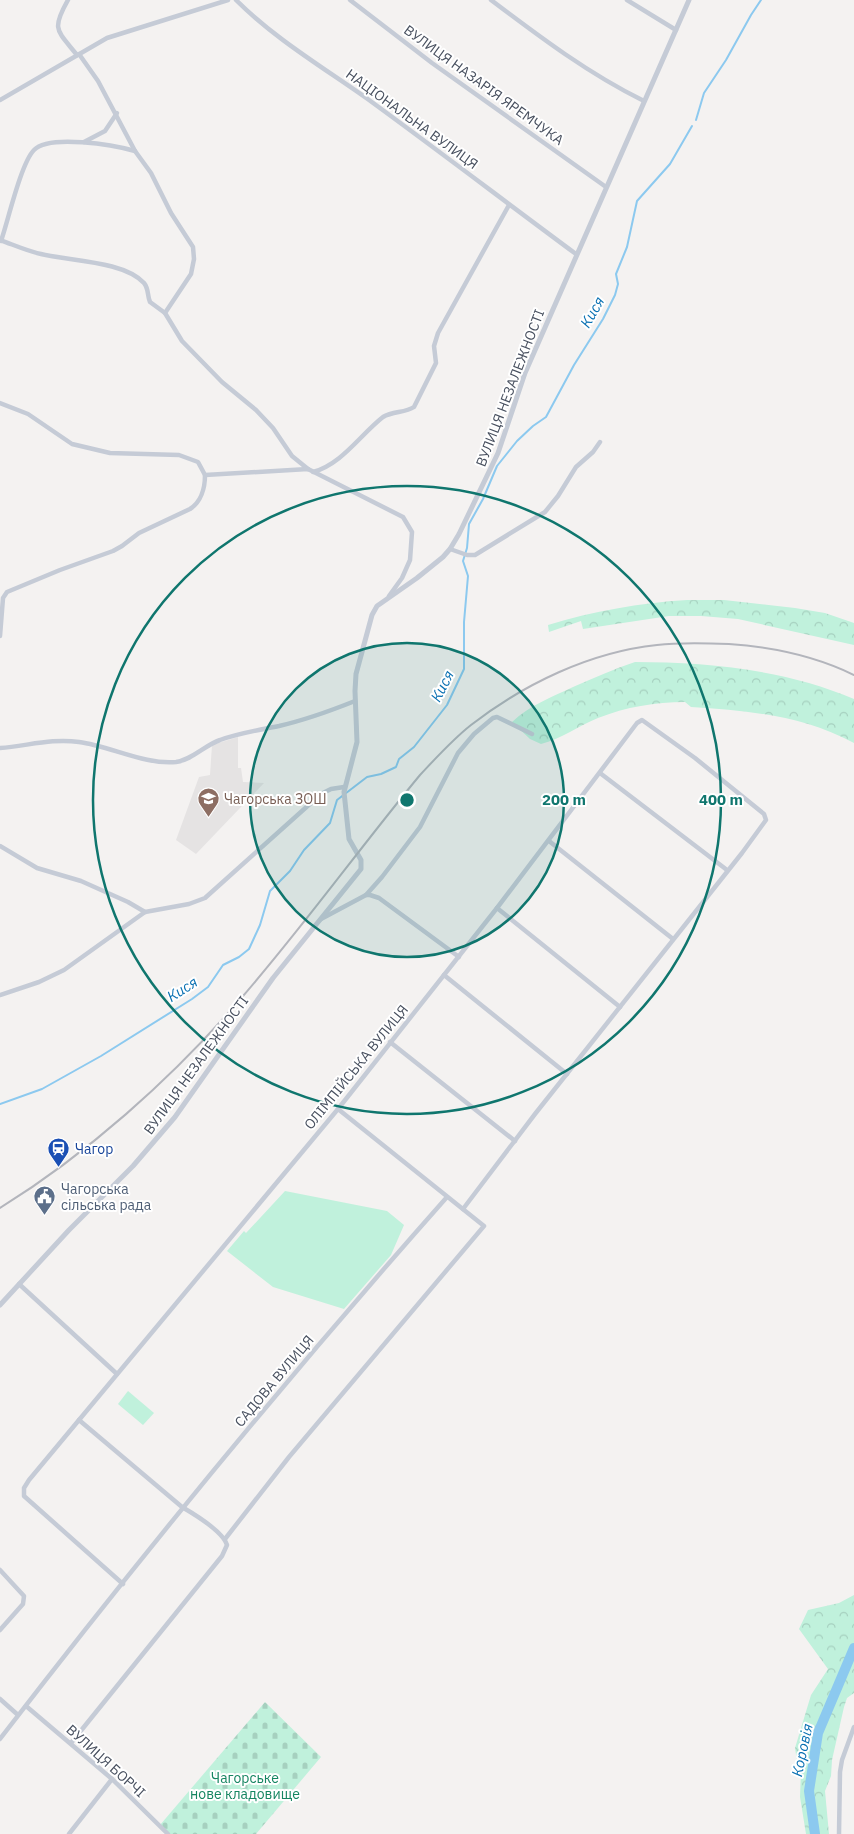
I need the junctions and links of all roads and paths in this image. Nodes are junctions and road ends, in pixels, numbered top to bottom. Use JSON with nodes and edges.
{"nodes":[{"id":1,"x":68,"y":0,"type":"edge"},
{"id":2,"x":225,"y":0,"type":"edge"},
{"id":3,"x":236,"y":0,"type":"edge"},
{"id":4,"x":350,"y":0,"type":"edge"},
{"id":5,"x":491,"y":0,"type":"edge"},
{"id":6,"x":627,"y":0,"type":"edge"},
{"id":7,"x":689,"y":0,"type":"edge"},
{"id":8,"x":676,"y":30,"type":"junction"},
{"id":9,"x":78,"y":55,"type":"junction"},
{"id":10,"x":0,"y":100,"type":"edge"},
{"id":11,"x":644,"y":101,"type":"junction"},
{"id":12,"x":117,"y":113,"type":"junction"},
{"id":13,"x":83,"y":142,"type":"junction"},
{"id":14,"x":135,"y":151,"type":"junction"},
{"id":15,"x":606,"y":187,"type":"junction"},
{"id":16,"x":510,"y":205,"type":"junction"},
{"id":17,"x":1,"y":241,"type":"edge"},
{"id":18,"x":576,"y":254,"type":"junction"},
{"id":19,"x":165,"y":313,"type":"junction"},
{"id":20,"x":0,"y":403,"type":"edge"},
{"id":21,"x":600,"y":442,"type":"dead end"},
{"id":22,"x":311,"y":470,"type":"junction"},
{"id":23,"x":205,"y":476,"type":"junction"},
{"id":24,"x":450,"y":549,"type":"junction"},
{"id":25,"x":2,"y":597,"type":"edge"},
{"id":26,"x":387,"y":600,"type":"junction"},
{"id":27,"x":0,"y":636,"type":"edge"},
{"id":28,"x":355,"y":701,"type":"junction"},
{"id":29,"x":532,"y":734,"type":"dead end"},
{"id":30,"x":0,"y":748,"type":"edge"},
{"id":31,"x":600,"y":773,"type":"junction"},
{"id":32,"x":344,"y":789,"type":"junction"},
{"id":33,"x":549,"y":841,"type":"junction"},
{"id":34,"x":0,"y":846,"type":"edge"},
{"id":35,"x":727,"y":870,"type":"junction"},
{"id":36,"x":366,"y":895,"type":"junction"},
{"id":37,"x":498,"y":908,"type":"junction"},
{"id":38,"x":145,"y":912,"type":"junction"},
{"id":39,"x":320,"y":920,"type":"junction"},
{"id":40,"x":673,"y":939,"type":"junction"},
{"id":41,"x":459,"y":957,"type":"junction"},
{"id":42,"x":444,"y":976,"type":"junction"},
{"id":43,"x":0,"y":995,"type":"edge"},
{"id":44,"x":620,"y":1007,"type":"junction"},
{"id":45,"x":390,"y":1042,"type":"junction"},
{"id":46,"x":567,"y":1074,"type":"junction"},
{"id":47,"x":338,"y":1109,"type":"junction"},
{"id":48,"x":515,"y":1141,"type":"junction"},
{"id":49,"x":447,"y":1197,"type":"junction"},
{"id":50,"x":463,"y":1209,"type":"junction"},
{"id":51,"x":19,"y":1284,"type":"junction"},
{"id":52,"x":0,"y":1305,"type":"edge"},
{"id":53,"x":117,"y":1374,"type":"junction"},
{"id":54,"x":79,"y":1420,"type":"junction"},
{"id":55,"x":182,"y":1507,"type":"junction"},
{"id":56,"x":224,"y":1540,"type":"junction"},
{"id":57,"x":0,"y":1570,"type":"edge"},
{"id":58,"x":122,"y":1584,"type":"junction"},
{"id":59,"x":0,"y":1630,"type":"edge"},
{"id":60,"x":0,"y":1699,"type":"edge"},
{"id":61,"x":26,"y":1706,"type":"junction"},
{"id":62,"x":18,"y":1715,"type":"junction"},
{"id":63,"x":854,"y":1727,"type":"edge"},
{"id":64,"x":0,"y":1739,"type":"edge"},
{"id":65,"x":71,"y":1743,"type":"junction"},
{"id":66,"x":112,"y":1779,"type":"junction"},
{"id":67,"x":69,"y":1834,"type":"edge"},
{"id":68,"x":168,"y":1834,"type":"edge"},
{"id":69,"x":839,"y":1834,"type":"edge"}],
"edges":[{"from":1,"to":9,"type":"street"},
{"from":2,"to":9,"type":"street"},
{"from":3,"to":16,"type":"street","name":"НАЦІОНАЛЬНА ВУЛИЦЯ"},
{"from":4,"to":15,"type":"street","name":"ВУЛИЦЯ НАЗАРІЯ ЯРЕМЧУКА"},
{"from":5,"to":11,"type":"street"},
{"from":6,"to":8,"type":"street"},
{"from":7,"to":8,"type":"street","name":"ВУЛИЦЯ НЕЗАЛЕЖНОСТІ"},
{"from":8,"to":11,"type":"street","name":"ВУЛИЦЯ НЕЗАЛЕЖНОСТІ"},
{"from":9,"to":10,"type":"street"},
{"from":9,"to":12,"type":"street"},
{"from":11,"to":15,"type":"street","name":"ВУЛИЦЯ НЕЗАЛЕЖНОСТІ"},
{"from":12,"to":13,"type":"street"},
{"from":12,"to":14,"type":"street"},
{"from":13,"to":14,"type":"street"},
{"from":13,"to":17,"type":"street"},
{"from":14,"to":19,"type":"street"},
{"from":15,"to":18,"type":"street","name":"ВУЛИЦЯ НЕЗАЛЕЖНОСТІ"},
{"from":16,"to":18,"type":"street","name":"НАЦІОНАЛЬНА ВУЛИЦЯ"},
{"from":16,"to":22,"type":"street"},
{"from":17,"to":19,"type":"street"},
{"from":18,"to":24,"type":"street","name":"ВУЛИЦЯ НЕЗАЛЕЖНОСТІ"},
{"from":19,"to":22,"type":"street"},
{"from":20,"to":23,"type":"street"},
{"from":21,"to":24,"type":"street"},
{"from":22,"to":23,"type":"street"},
{"from":22,"to":26,"type":"street"},
{"from":23,"to":25,"type":"street"},
{"from":24,"to":26,"type":"street","name":"ВУЛИЦЯ НЕЗАЛЕЖНОСТІ"},
{"from":25,"to":27,"type":"street"},
{"from":26,"to":28,"type":"street","name":"ВУЛИЦЯ НЕЗАЛЕЖНОСТІ"},
{"from":28,"to":30,"type":"street"},
{"from":28,"to":32,"type":"street","name":"ВУЛИЦЯ НЕЗАЛЕЖНОСТІ"},
{"from":29,"to":36,"type":"street"},
{"from":31,"to":33,"type":"street","name":"ОЛІМПІЙСЬКА ВУЛИЦЯ"},
{"from":31,"to":35,"type":"street"},
{"from":31,"to":35,"type":"street","name":"ОЛІМПІЙСЬКА ВУЛИЦЯ"},
{"from":32,"to":38,"type":"street"},
{"from":32,"to":39,"type":"street","name":"ВУЛИЦЯ НЕЗАЛЕЖНОСТІ"},
{"from":33,"to":37,"type":"street","name":"ОЛІМПІЙСЬКА ВУЛИЦЯ"},
{"from":33,"to":40,"type":"street"},
{"from":34,"to":38,"type":"street"},
{"from":35,"to":40,"type":"street"},
{"from":36,"to":39,"type":"street"},
{"from":36,"to":41,"type":"street"},
{"from":37,"to":41,"type":"street","name":"ОЛІМПІЙСЬКА ВУЛИЦЯ"},
{"from":37,"to":44,"type":"street"},
{"from":38,"to":43,"type":"street"},
{"from":39,"to":51,"type":"street","name":"ВУЛИЦЯ НЕЗАЛЕЖНОСТІ"},
{"from":40,"to":44,"type":"street"},
{"from":41,"to":42,"type":"street","name":"ОЛІМПІЙСЬКА ВУЛИЦЯ"},
{"from":42,"to":45,"type":"street","name":"ОЛІМПІЙСЬКА ВУЛИЦЯ"},
{"from":42,"to":46,"type":"street"},
{"from":44,"to":46,"type":"street"},
{"from":45,"to":47,"type":"street","name":"ОЛІМПІЙСЬКА ВУЛИЦЯ"},
{"from":45,"to":48,"type":"street"},
{"from":46,"to":48,"type":"street"},
{"from":47,"to":49,"type":"street"},
{"from":47,"to":53,"type":"street","name":"ОЛІМПІЙСЬКА ВУЛИЦЯ"},
{"from":48,"to":50,"type":"street"},
{"from":49,"to":50,"type":"street"},
{"from":49,"to":55,"type":"street","name":"САДОВА ВУЛИЦЯ"},
{"from":50,"to":56,"type":"street"},
{"from":51,"to":52,"type":"street","name":"ВУЛИЦЯ НЕЗАЛЕЖНОСТІ"},
{"from":51,"to":53,"type":"street"},
{"from":53,"to":54,"type":"street","name":"ОЛІМПІЙСЬКА ВУЛИЦЯ"},
{"from":54,"to":55,"type":"street"},
{"from":54,"to":58,"type":"street","name":"ОЛІМПІЙСЬКА ВУЛИЦЯ"},
{"from":55,"to":56,"type":"street"},
{"from":55,"to":58,"type":"street","name":"САДОВА ВУЛИЦЯ"},
{"from":56,"to":65,"type":"street"},
{"from":57,"to":59,"type":"street"},
{"from":58,"to":61,"type":"street","name":"САДОВА ВУЛИЦЯ"},
{"from":60,"to":62,"type":"street"},
{"from":61,"to":62,"type":"street","name":"САДОВА ВУЛИЦЯ"},
{"from":61,"to":65,"type":"street","name":"ВУЛИЦЯ БОРЧІ"},
{"from":62,"to":64,"type":"street","name":"САДОВА ВУЛИЦЯ"},
{"from":63,"to":69,"type":"street"},
{"from":65,"to":66,"type":"street","name":"ВУЛИЦЯ БОРЧІ"},
{"from":66,"to":67,"type":"street"},
{"from":66,"to":68,"type":"street","name":"ВУЛИЦЯ БОРЧІ"}]}
